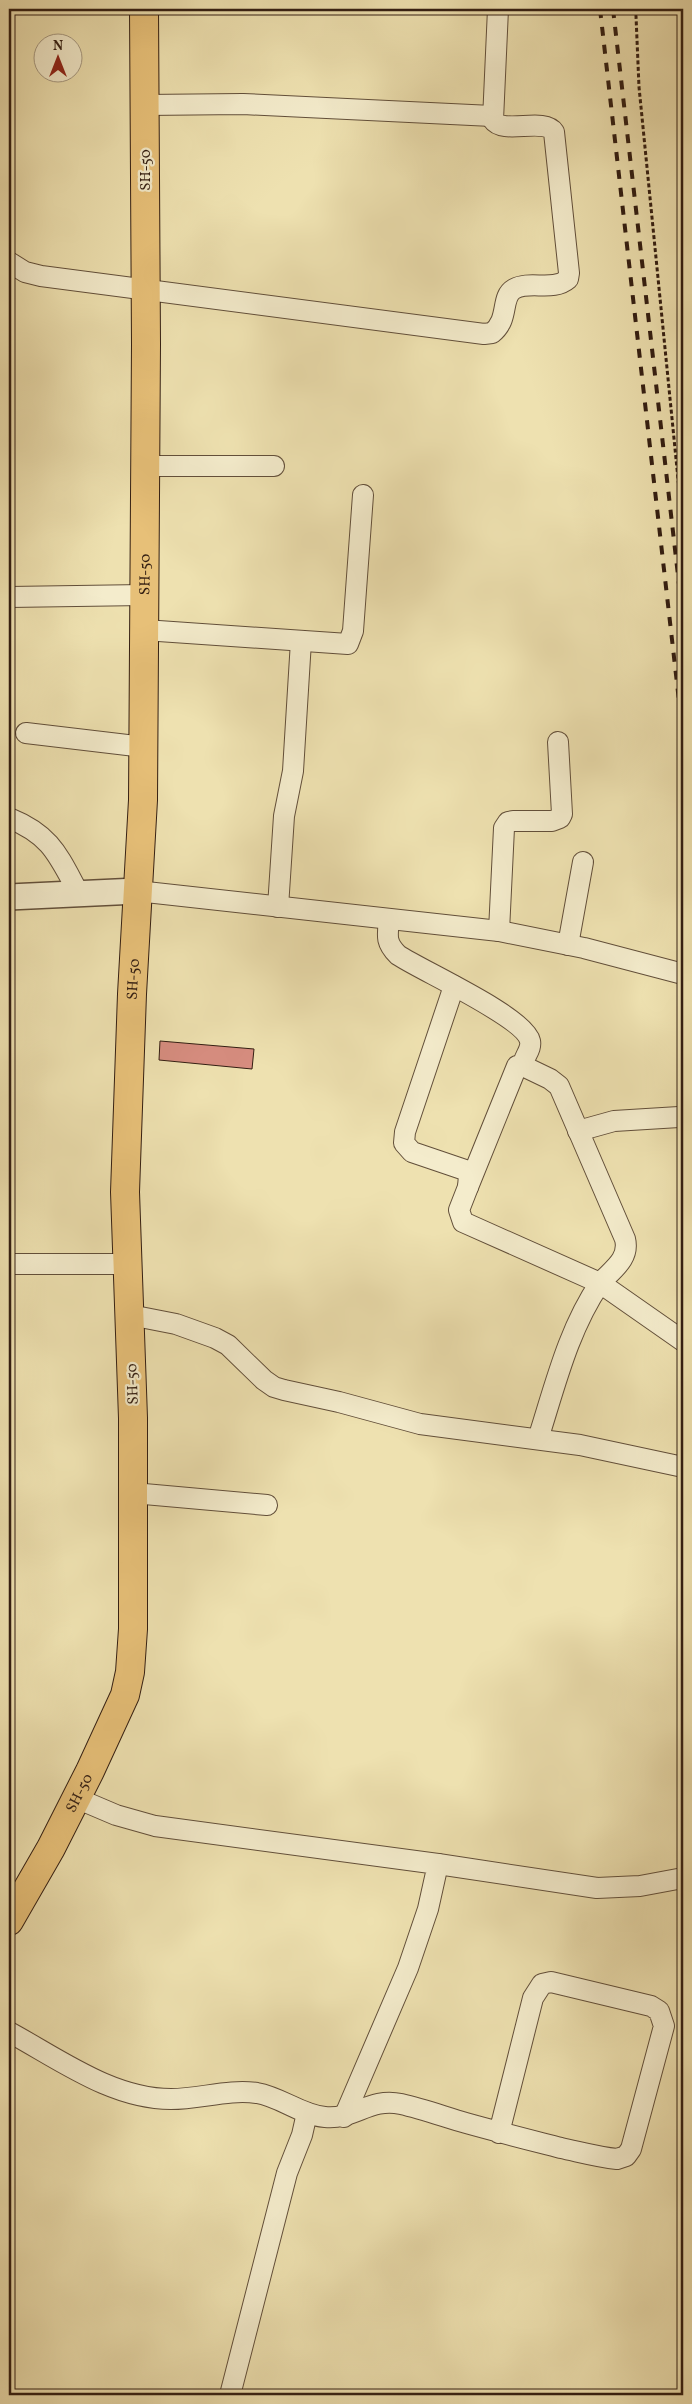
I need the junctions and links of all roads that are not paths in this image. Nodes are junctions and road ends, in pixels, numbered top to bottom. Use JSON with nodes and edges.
{"nodes":[{"id":1,"x":144,"y":9,"type":"edge"},
{"id":2,"x":498,"y":9,"type":"edge"},
{"id":3,"x":144,"y":105,"type":"junction"},
{"id":4,"x":492,"y":116,"type":"junction"},
{"id":5,"x":9,"y":262,"type":"edge"},
{"id":6,"x":145,"y":290,"type":"junction"},
{"id":7,"x":145,"y":466,"type":"junction"},
{"id":8,"x":274,"y":466,"type":"dead end"},
{"id":9,"x":363,"y":495,"type":"dead end"},
{"id":10,"x":144,"y":595,"type":"junction"},
{"id":11,"x":9,"y":597,"type":"edge"},
{"id":12,"x":144,"y":630,"type":"junction"},
{"id":13,"x":301,"y":641,"type":"junction"},
{"id":14,"x":26,"y":734,"type":"dead end"},
{"id":15,"x":558,"y":742,"type":"dead end"},
{"id":16,"x":144,"y":747,"type":"junction"},
{"id":17,"x":9,"y":818,"type":"edge"},
{"id":18,"x":584,"y":862,"type":"dead end"},
{"id":19,"x":137,"y":891,"type":"junction"},
{"id":20,"x":78,"y":892,"type":"junction"},
{"id":21,"x":9,"y":896,"type":"edge"},
{"id":22,"x":278,"y":907,"type":"junction"},
{"id":23,"x":389,"y":920,"type":"junction"},
{"id":24,"x":499,"y":931,"type":"junction"},
{"id":25,"x":568,"y":944,"type":"junction"},
{"id":26,"x":683,"y":974,"type":"edge"},
{"id":27,"x":454,"y":986,"type":"junction"},
{"id":28,"x":517,"y":1066,"type":"dead end"},
{"id":29,"x":679,"y":1117,"type":"dead end"},
{"id":30,"x":578,"y":1131,"type":"junction"},
{"id":31,"x":468,"y":1187,"type":"junction"},
{"id":32,"x":9,"y":1264,"type":"edge"},
{"id":33,"x":128,"y":1264,"type":"junction"},
{"id":34,"x":600,"y":1283,"type":"junction"},
{"id":35,"x":130,"y":1315,"type":"junction"},
{"id":36,"x":683,"y":1341,"type":"edge"},
{"id":37,"x":538,"y":1439,"type":"junction"},
{"id":38,"x":683,"y":1467,"type":"edge"},
{"id":39,"x":133,"y":1493,"type":"junction"},
{"id":40,"x":266,"y":1505,"type":"dead end"},
{"id":41,"x":76,"y":1798,"type":"junction"},
{"id":42,"x":438,"y":1864,"type":"junction"},
{"id":43,"x":683,"y":1878,"type":"edge"},
{"id":44,"x":9,"y":1921,"type":"edge"},
{"id":45,"x":9,"y":2032,"type":"edge"},
{"id":46,"x":307,"y":2113,"type":"junction"},
{"id":47,"x":344,"y":2117,"type":"junction"},
{"id":48,"x":499,"y":2132,"type":"junction"},
{"id":49,"x":230,"y":2395,"type":"edge"}],
"edges":[{"from":1,"to":3,"type":"main road","name":"SH-50"},
{"from":2,"to":4,"type":"street"},
{"from":3,"to":4,"type":"street"},
{"from":3,"to":6,"type":"main road","name":"SH-50"},
{"from":4,"to":6,"type":"street"},
{"from":5,"to":6,"type":"street"},
{"from":6,"to":7,"type":"main road","name":"SH-50"},
{"from":7,"to":8,"type":"street"},
{"from":7,"to":10,"type":"main road","name":"SH-50"},
{"from":9,"to":13,"type":"street"},
{"from":10,"to":11,"type":"street"},
{"from":10,"to":12,"type":"main road","name":"SH-50"},
{"from":12,"to":13,"type":"street"},
{"from":12,"to":16,"type":"main road","name":"SH-50"},
{"from":13,"to":22,"type":"street"},
{"from":14,"to":16,"type":"street"},
{"from":15,"to":24,"type":"street"},
{"from":16,"to":19,"type":"main road","name":"SH-50"},
{"from":17,"to":20,"type":"street"},
{"from":18,"to":25,"type":"street"},
{"from":19,"to":20,"type":"street"},
{"from":19,"to":22,"type":"street"},
{"from":19,"to":33,"type":"main road","name":"SH-50"},
{"from":20,"to":21,"type":"street"},
{"from":22,"to":23,"type":"street"},
{"from":23,"to":24,"type":"street"},
{"from":23,"to":27,"type":"street"},
{"from":24,"to":25,"type":"street"},
{"from":25,"to":26,"type":"street"},
{"from":27,"to":30,"type":"street"},
{"from":27,"to":31,"type":"street"},
{"from":28,"to":31,"type":"street"},
{"from":29,"to":30,"type":"street"},
{"from":30,"to":34,"type":"street"},
{"from":31,"to":34,"type":"street"},
{"from":32,"to":33,"type":"street"},
{"from":33,"to":35,"type":"main road","name":"SH-50"},
{"from":34,"to":36,"type":"street"},
{"from":34,"to":37,"type":"street"},
{"from":35,"to":37,"type":"street"},
{"from":35,"to":39,"type":"main road","name":"SH-50"},
{"from":37,"to":38,"type":"street"},
{"from":39,"to":40,"type":"street"},
{"from":39,"to":41,"type":"main road","name":"SH-50"},
{"from":41,"to":42,"type":"street"},
{"from":41,"to":44,"type":"main road","name":"SH-50"},
{"from":42,"to":43,"type":"street"},
{"from":42,"to":47,"type":"street"},
{"from":45,"to":46,"type":"street"},
{"from":46,"to":47,"type":"street"},
{"from":46,"to":49,"type":"street"},
{"from":47,"to":48,"type":"street"},
{"from":48,"to":48,"type":"street"}]}
